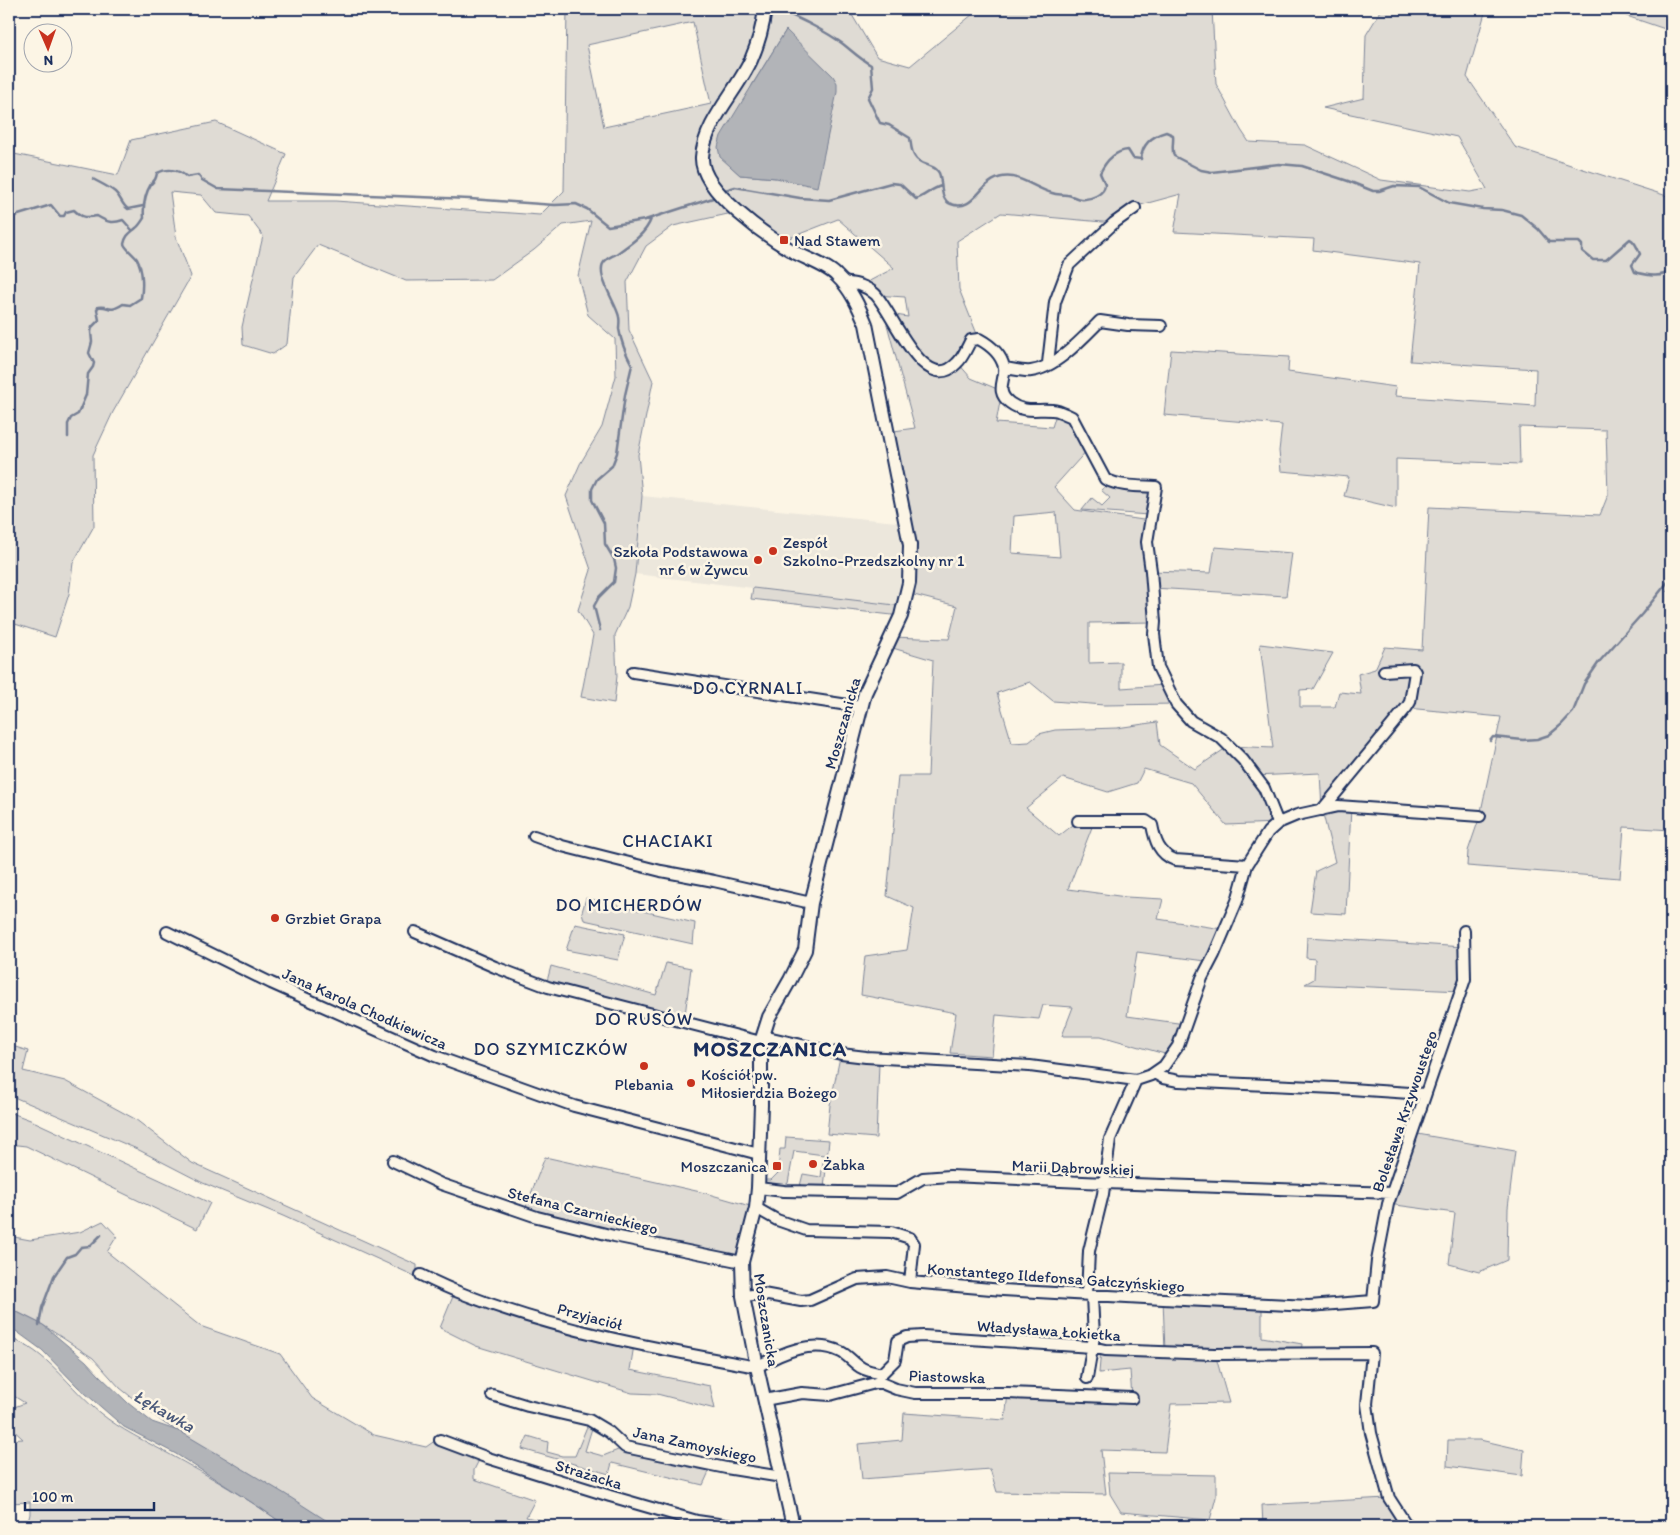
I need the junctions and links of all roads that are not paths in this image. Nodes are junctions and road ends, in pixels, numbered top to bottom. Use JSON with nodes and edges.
{"nodes":[{"id":1,"x":765,"y":9,"type":"edge"},
{"id":2,"x":1135,"y":208,"type":"dead end"},
{"id":3,"x":843,"y":282,"type":"junction"},
{"id":4,"x":1161,"y":326,"type":"dead end"},
{"id":5,"x":1048,"y":364,"type":"junction"},
{"id":6,"x":1004,"y":368,"type":"junction"},
{"id":7,"x":1384,"y":671,"type":"dead end"},
{"id":8,"x":633,"y":672,"type":"dead end"},
{"id":9,"x":861,"y":707,"type":"junction"},
{"id":10,"x":1322,"y":810,"type":"junction"},
{"id":11,"x":1480,"y":816,"type":"dead end"},
{"id":12,"x":1078,"y":821,"type":"dead end"},
{"id":13,"x":1278,"y":823,"type":"junction"},
{"id":14,"x":534,"y":836,"type":"dead end"},
{"id":15,"x":1246,"y":865,"type":"junction"},
{"id":16,"x":811,"y":903,"type":"junction"},
{"id":17,"x":1464,"y":931,"type":"dead end"},
{"id":18,"x":167,"y":932,"type":"dead end"},
{"id":19,"x":416,"y":932,"type":"dead end"},
{"id":20,"x":762,"y":1039,"type":"junction"},
{"id":21,"x":1154,"y":1073,"type":"junction"},
{"id":22,"x":1136,"y":1080,"type":"junction"},
{"id":23,"x":1425,"y":1094,"type":"junction"},
{"id":24,"x":760,"y":1154,"type":"junction"},
{"id":25,"x":393,"y":1161,"type":"dead end"},
{"id":26,"x":1105,"y":1183,"type":"junction"},
{"id":27,"x":758,"y":1188,"type":"junction"},
{"id":28,"x":1392,"y":1193,"type":"junction"},
{"id":29,"x":756,"y":1208,"type":"junction"},
{"id":30,"x":742,"y":1262,"type":"junction"},
{"id":31,"x":420,"y":1275,"type":"dead end"},
{"id":32,"x":910,"y":1282,"type":"junction"},
{"id":33,"x":744,"y":1296,"type":"junction"},
{"id":34,"x":1090,"y":1296,"type":"junction"},
{"id":35,"x":1373,"y":1301,"type":"joint"},
{"id":36,"x":1092,"y":1347,"type":"junction"},
{"id":37,"x":757,"y":1367,"type":"junction"},
{"id":38,"x":880,"y":1378,"type":"junction"},
{"id":39,"x":1087,"y":1378,"type":"dead end"},
{"id":40,"x":492,"y":1395,"type":"dead end"},
{"id":41,"x":1132,"y":1398,"type":"dead end"},
{"id":42,"x":764,"y":1400,"type":"junction"},
{"id":43,"x":440,"y":1440,"type":"dead end"},
{"id":44,"x":782,"y":1477,"type":"junction"},
{"id":45,"x":732,"y":1526,"type":"edge"},
{"id":46,"x":793,"y":1526,"type":"edge"},
{"id":47,"x":1407,"y":1526,"type":"edge"}],
"edges":[{"from":1,"to":3,"type":"street","name":"Moszczanicka"},
{"from":2,"to":5,"type":"street"},
{"from":3,"to":6,"type":"street"},
{"from":3,"to":9,"type":"street","name":"Moszczanicka"},
{"from":4,"to":5,"type":"street"},
{"from":5,"to":6,"type":"street"},
{"from":6,"to":13,"type":"street"},
{"from":7,"to":10,"type":"street"},
{"from":8,"to":9,"type":"street"},
{"from":9,"to":16,"type":"street","name":"Moszczanicka"},
{"from":10,"to":11,"type":"street"},
{"from":10,"to":13,"type":"street"},
{"from":12,"to":15,"type":"street"},
{"from":13,"to":15,"type":"street"},
{"from":14,"to":16,"type":"street"},
{"from":15,"to":21,"type":"street"},
{"from":16,"to":20,"type":"street","name":"Moszczanicka"},
{"from":17,"to":23,"type":"street","name":"Bolesława Krzywoustego"},
{"from":18,"to":24,"type":"street","name":"Jana Karola Chodkiewicza"},
{"from":19,"to":20,"type":"street"},
{"from":20,"to":22,"type":"street"},
{"from":20,"to":24,"type":"street","name":"Moszczanicka"},
{"from":21,"to":22,"type":"street"},
{"from":21,"to":23,"type":"street"},
{"from":22,"to":26,"type":"street"},
{"from":23,"to":28,"type":"street","name":"Bolesława Krzywoustego"},
{"from":24,"to":27,"type":"street","name":"Moszczanicka"},
{"from":25,"to":30,"type":"street","name":"Stefana Czarnieckiego"},
{"from":26,"to":27,"type":"street","name":"Marii Dąbrowskiej"},
{"from":26,"to":28,"type":"street","name":"Marii Dąbrowskiej"},
{"from":26,"to":34,"type":"street"},
{"from":27,"to":29,"type":"street","name":"Moszczanicka"},
{"from":28,"to":35,"type":"street","name":"Bolesława Krzywoustego"},
{"from":29,"to":30,"type":"street","name":"Moszczanicka"},
{"from":29,"to":32,"type":"street"},
{"from":30,"to":33,"type":"street","name":"Moszczanicka"},
{"from":31,"to":37,"type":"street","name":"Przyjaciół"},
{"from":32,"to":33,"type":"street","name":"Konstantego Ildefonsa Gałczyńskiego"},
{"from":32,"to":34,"type":"street","name":"Konstantego Ildefonsa Gałczyńskiego"},
{"from":33,"to":37,"type":"street","name":"Moszczanicka"},
{"from":34,"to":35,"type":"street","name":"Konstantego Ildefonsa Gałczyńskiego"},
{"from":34,"to":36,"type":"street"},
{"from":36,"to":38,"type":"street","name":"Władysława Łokietka"},
{"from":36,"to":39,"type":"street"},
{"from":36,"to":47,"type":"street","name":"Władysława Łokietka"},
{"from":37,"to":38,"type":"street"},
{"from":37,"to":42,"type":"street","name":"Moszczanicka"},
{"from":38,"to":41,"type":"street","name":"Piastowska"},
{"from":38,"to":42,"type":"street"},
{"from":40,"to":44,"type":"street","name":"Jana Zamoyskiego"},
{"from":42,"to":44,"type":"street","name":"Moszczanicka"},
{"from":43,"to":45,"type":"street","name":"Strażacka"},
{"from":44,"to":46,"type":"street","name":"Moszczanicka"}]}
